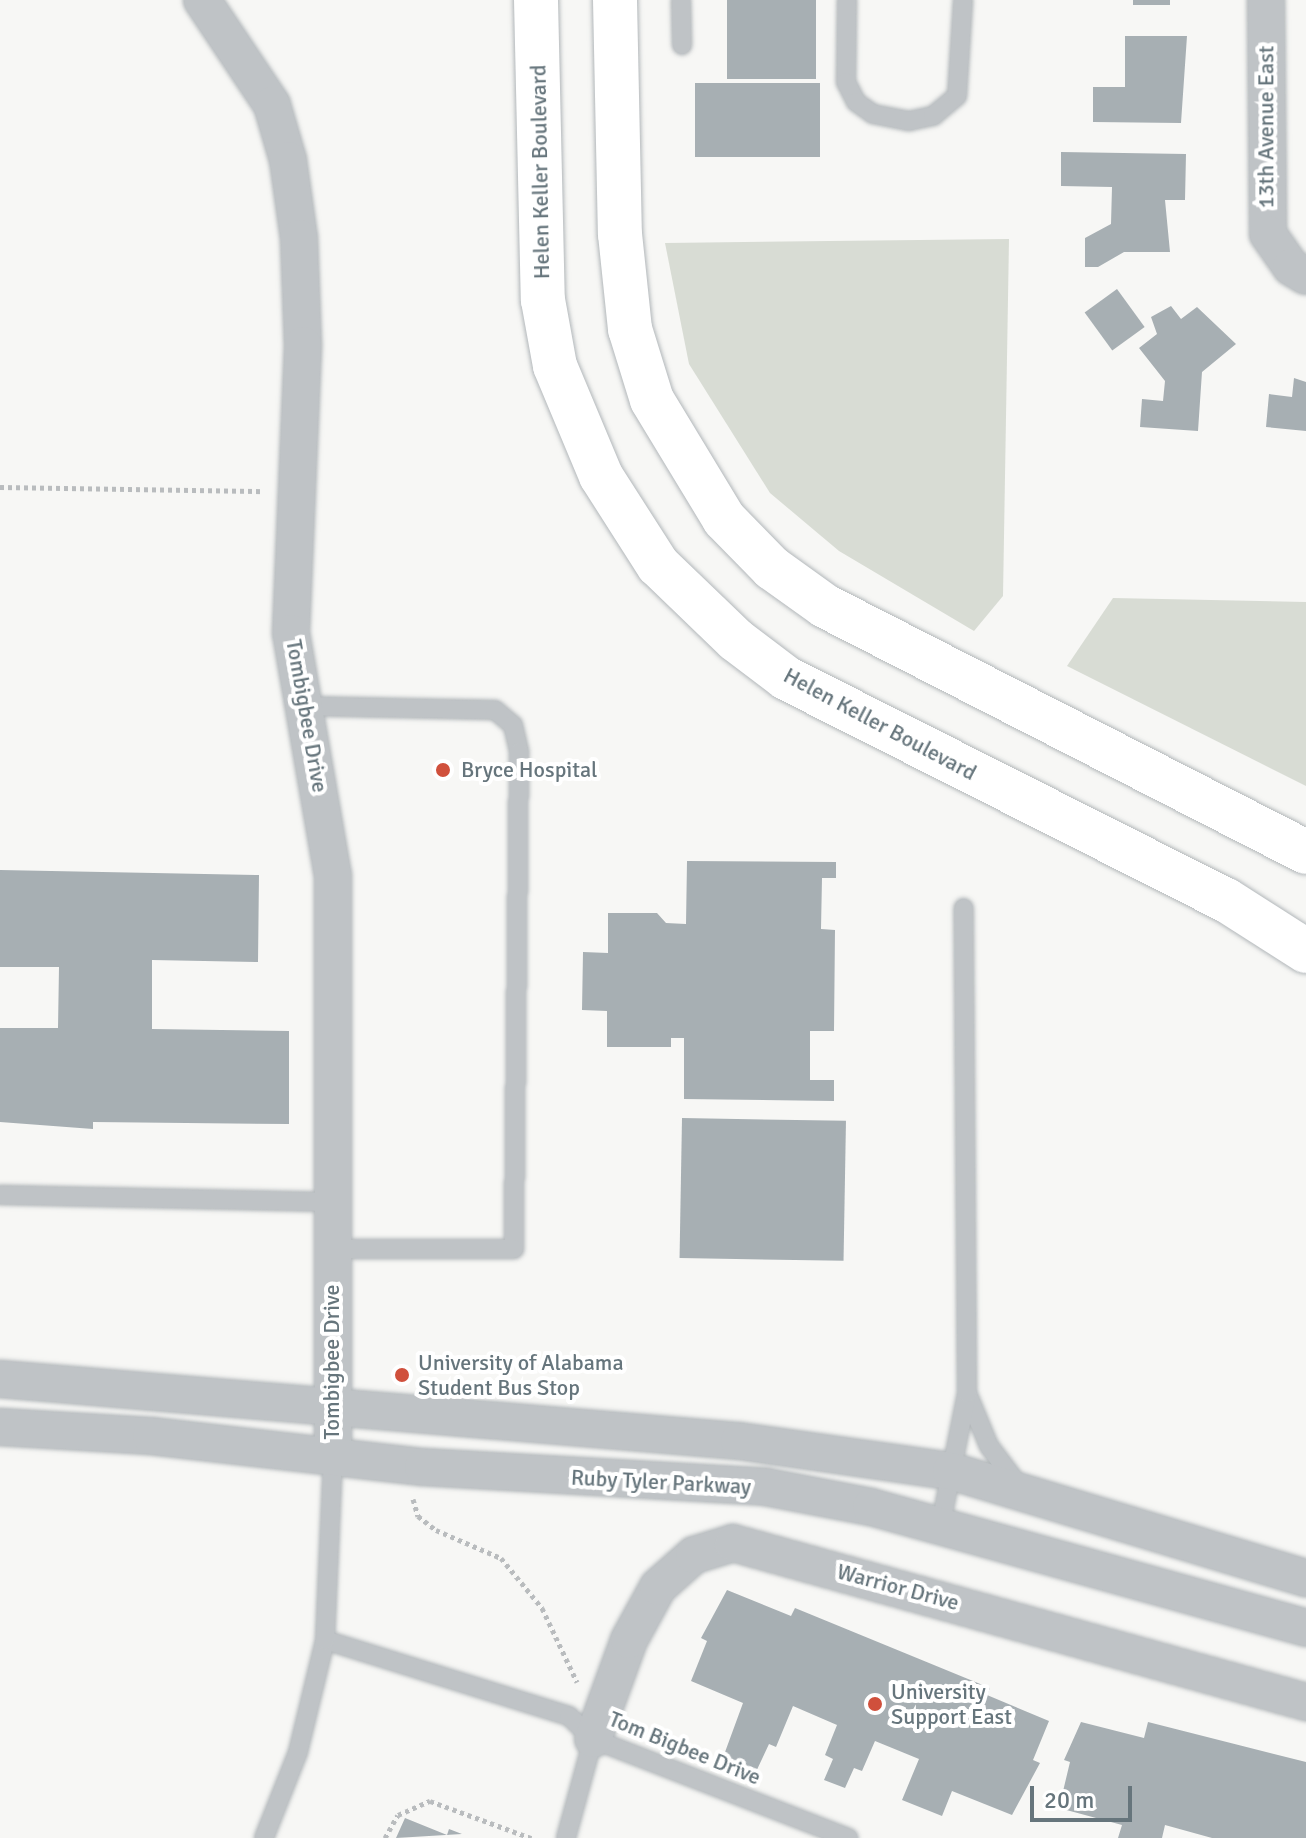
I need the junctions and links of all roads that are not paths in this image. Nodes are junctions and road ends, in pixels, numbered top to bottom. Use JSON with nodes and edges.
{"nodes":[{"id":1,"x":202,"y":0,"type":"edge"},
{"id":2,"x":536,"y":0,"type":"edge"},
{"id":3,"x":615,"y":0,"type":"edge"},
{"id":4,"x":681,"y":0,"type":"edge"},
{"id":5,"x":847,"y":0,"type":"edge"},
{"id":6,"x":963,"y":0,"type":"edge"},
{"id":7,"x":1266,"y":0,"type":"edge"},
{"id":8,"x":682,"y":45,"type":"dead end"},
{"id":9,"x":1306,"y":276,"type":"edge"},
{"id":10,"x":301,"y":706,"type":"junction"},
{"id":11,"x":1306,"y":852,"type":"edge"},
{"id":12,"x":964,"y":908,"type":"dead end"},
{"id":13,"x":1306,"y":951,"type":"edge"},
{"id":14,"x":0,"y":1195,"type":"edge"},
{"id":15,"x":333,"y":1202,"type":"junction"},
{"id":16,"x":332,"y":1249,"type":"junction"},
{"id":17,"x":0,"y":1379,"type":"edge"},
{"id":18,"x":967,"y":1393,"type":"junction"},
{"id":19,"x":332,"y":1408,"type":"junction"},
{"id":20,"x":0,"y":1427,"type":"edge"},
{"id":21,"x":333,"y":1457,"type":"junction"},
{"id":22,"x":951,"y":1471,"type":"junction"},
{"id":23,"x":1023,"y":1490,"type":"junction"},
{"id":24,"x":940,"y":1528,"type":"junction"},
{"id":25,"x":1306,"y":1578,"type":"edge"},
{"id":26,"x":1306,"y":1628,"type":"edge"},
{"id":27,"x":325,"y":1640,"type":"junction"},
{"id":28,"x":1306,"y":1702,"type":"edge"},
{"id":29,"x":593,"y":1739,"type":"junction"},
{"id":30,"x":264,"y":1838,"type":"edge"},
{"id":31,"x":566,"y":1838,"type":"edge"},
{"id":32,"x":848,"y":1838,"type":"edge"}],
"edges":[{"from":1,"to":10,"type":"street","name":"Tombigbee Drive"},
{"from":2,"to":13,"type":"street","name":"Helen Keller Boulevard"},
{"from":3,"to":11,"type":"street"},
{"from":4,"to":8,"type":"lane"},
{"from":5,"to":6,"type":"lane"},
{"from":7,"to":9,"type":"street","name":"13th Avenue East"},
{"from":10,"to":15,"type":"street","name":"Tombigbee Drive"},
{"from":10,"to":16,"type":"lane"},
{"from":12,"to":18,"type":"lane"},
{"from":14,"to":15,"type":"lane"},
{"from":15,"to":16,"type":"street","name":"Tombigbee Drive"},
{"from":16,"to":19,"type":"street","name":"Tombigbee Drive"},
{"from":17,"to":19,"type":"street","name":"Ruby Tyler Parkway"},
{"from":18,"to":22,"type":"lane"},
{"from":18,"to":23,"type":"lane"},
{"from":19,"to":21,"type":"street","name":"Tombigbee Drive"},
{"from":19,"to":22,"type":"street","name":"Ruby Tyler Parkway"},
{"from":20,"to":21,"type":"street","name":"Ruby Tyler Parkway"},
{"from":21,"to":24,"type":"street","name":"Ruby Tyler Parkway"},
{"from":21,"to":27,"type":"lane"},
{"from":22,"to":23,"type":"street","name":"Ruby Tyler Parkway"},
{"from":22,"to":24,"type":"lane"},
{"from":23,"to":25,"type":"street","name":"Ruby Tyler Parkway"},
{"from":24,"to":26,"type":"street","name":"Ruby Tyler Parkway"},
{"from":27,"to":29,"type":"lane","name":"Tom Bigbee Drive"},
{"from":27,"to":30,"type":"lane"},
{"from":28,"to":29,"type":"street","name":"Warrior Drive"},
{"from":29,"to":31,"type":"lane"},
{"from":29,"to":32,"type":"lane","name":"Tom Bigbee Drive"}]}
